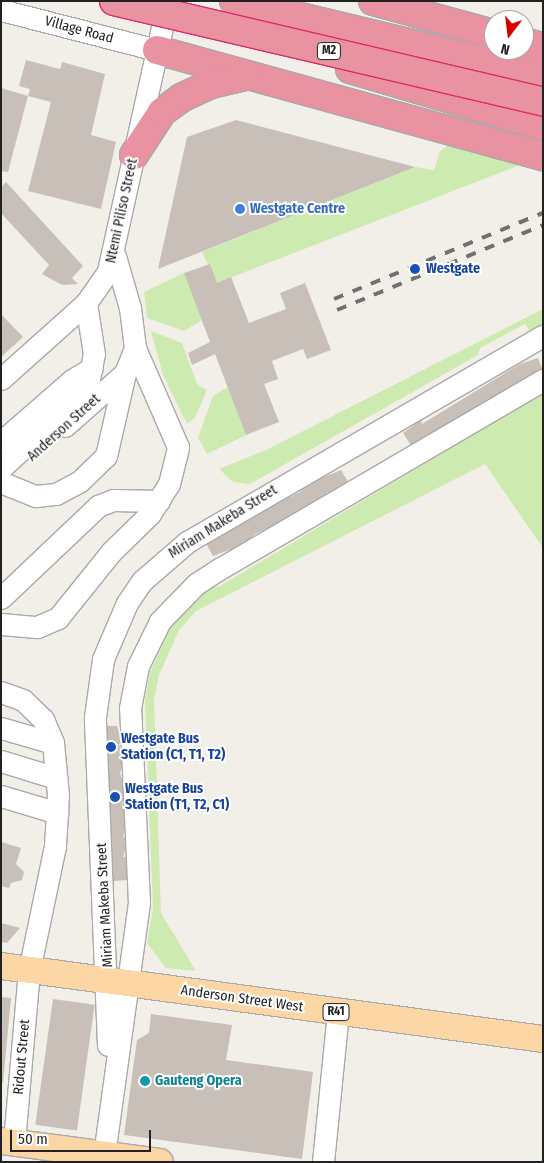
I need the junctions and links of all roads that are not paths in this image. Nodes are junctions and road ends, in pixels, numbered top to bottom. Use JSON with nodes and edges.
{"nodes":[{"id":1,"x":114,"y":1,"type":"edge"},
{"id":2,"x":168,"y":1,"type":"edge"},
{"id":3,"x":234,"y":1,"type":"edge"},
{"id":4,"x":373,"y":1,"type":"edge"},
{"id":5,"x":1,"y":10,"type":"edge"},
{"id":6,"x":246,"y":31,"type":"junction"},
{"id":7,"x":484,"y":31,"type":"edge"},
{"id":8,"x":157,"y":50,"type":"junction"},
{"id":9,"x":246,"y":75,"type":"junction"},
{"id":10,"x":543,"y":75,"type":"edge"},
{"id":11,"x":543,"y":102,"type":"edge"},
{"id":12,"x":543,"y":126,"type":"edge"},
{"id":13,"x":134,"y":155,"type":"junction"},
{"id":14,"x":543,"y":156,"type":"edge"},
{"id":15,"x":115,"y":256,"type":"junction"},
{"id":16,"x":86,"y":303,"type":"junction"},
{"id":17,"x":543,"y":336,"type":"edge"},
{"id":18,"x":135,"y":348,"type":"junction"},
{"id":19,"x":93,"y":368,"type":"junction"},
{"id":20,"x":125,"y":373,"type":"junction"},
{"id":21,"x":1,"y":379,"type":"edge"},
{"id":22,"x":543,"y":380,"type":"edge"},
{"id":23,"x":1,"y":442,"type":"edge"},
{"id":24,"x":2,"y":479,"type":"edge"},
{"id":25,"x":159,"y":501,"type":"junction"},
{"id":26,"x":1,"y":598,"type":"edge"},
{"id":27,"x":1,"y":624,"type":"edge"},
{"id":28,"x":1,"y":692,"type":"edge"},
{"id":29,"x":1,"y":700,"type":"edge"},
{"id":30,"x":34,"y":708,"type":"junction"},
{"id":31,"x":1,"y":728,"type":"edge"},
{"id":32,"x":52,"y":743,"type":"junction"},
{"id":33,"x":1,"y":761,"type":"edge"},
{"id":34,"x":56,"y":778,"type":"junction"},
{"id":35,"x":1,"y":796,"type":"edge"},
{"id":36,"x":58,"y":813,"type":"junction"},
{"id":37,"x":1,"y":966,"type":"edge"},
{"id":38,"x":29,"y":970,"type":"junction"},
{"id":39,"x":119,"y":981,"type":"junction"},
{"id":40,"x":338,"y":1013,"type":"junction"},
{"id":41,"x":543,"y":1039,"type":"edge"},
{"id":42,"x":8,"y":1142,"type":"edge"},
{"id":43,"x":103,"y":1158,"type":"edge"},
{"id":44,"x":160,"y":1162,"type":"edge"},
{"id":45,"x":323,"y":1162,"type":"edge"}],
"edges":[{"from":1,"to":6,"type":"highway","number":"M2","bridge":true},
{"from":2,"to":8,"type":"street","name":"Ntemi Piliso Street"},
{"from":3,"to":10,"type":"highway","number":"M2"},
{"from":4,"to":7,"type":"highway"},
{"from":5,"to":8,"type":"street","name":"Village Road"},
{"from":6,"to":11,"type":"highway","number":"M2","bridge":true},
{"from":6,"to":12,"type":"highway","bridge":true},
{"from":8,"to":9,"type":"highway"},
{"from":8,"to":13,"type":"street","name":"Ntemi Piliso Street"},
{"from":9,"to":13,"type":"highway"},
{"from":9,"to":14,"type":"highway"},
{"from":13,"to":15,"type":"street","name":"Ntemi Piliso Street"},
{"from":15,"to":16,"type":"street","name":"Ntemi Piliso Street"},
{"from":15,"to":18,"type":"street","name":"Anderson Street"},
{"from":16,"to":19,"type":"street"},
{"from":16,"to":21,"type":"street","name":"Ntemi Piliso Street"},
{"from":17,"to":39,"type":"street","name":"Miriam Makeba Street"},
{"from":18,"to":20,"type":"street","name":"Anderson Street"},
{"from":18,"to":25,"type":"street"},
{"from":19,"to":23,"type":"street"},
{"from":19,"to":24,"type":"street","name":"Anderson Street"},
{"from":20,"to":24,"type":"street","name":"Anderson Street"},
{"from":20,"to":24,"type":"street","name":"Anderson Street"},
{"from":22,"to":39,"type":"street","name":"Miriam Makeba Street"},
{"from":25,"to":26,"type":"street"},
{"from":25,"to":27,"type":"street"},
{"from":28,"to":30,"type":"street"},
{"from":29,"to":30,"type":"street"},
{"from":30,"to":32,"type":"street"},
{"from":31,"to":32,"type":"street"},
{"from":32,"to":34,"type":"street","name":"Ridout Street"},
{"from":33,"to":34,"type":"street"},
{"from":34,"to":36,"type":"street","name":"Ridout Street"},
{"from":35,"to":36,"type":"street"},
{"from":36,"to":38,"type":"street","name":"Ridout Street"},
{"from":37,"to":38,"type":"main road","name":"Anderson Street West","number":"R41"},
{"from":38,"to":39,"type":"main road","name":"Anderson Street West","number":"R41"},
{"from":38,"to":42,"type":"street","name":"Ridout Street"},
{"from":39,"to":40,"type":"main road","name":"Anderson Street West","number":"R41"},
{"from":39,"to":43,"type":"street","name":"Miriam Makeba Street"},
{"from":40,"to":41,"type":"main road","name":"Anderson Street West","number":"R41"},
{"from":40,"to":45,"type":"street"},
{"from":42,"to":43,"type":"main road"},
{"from":43,"to":44,"type":"main road"}]}
